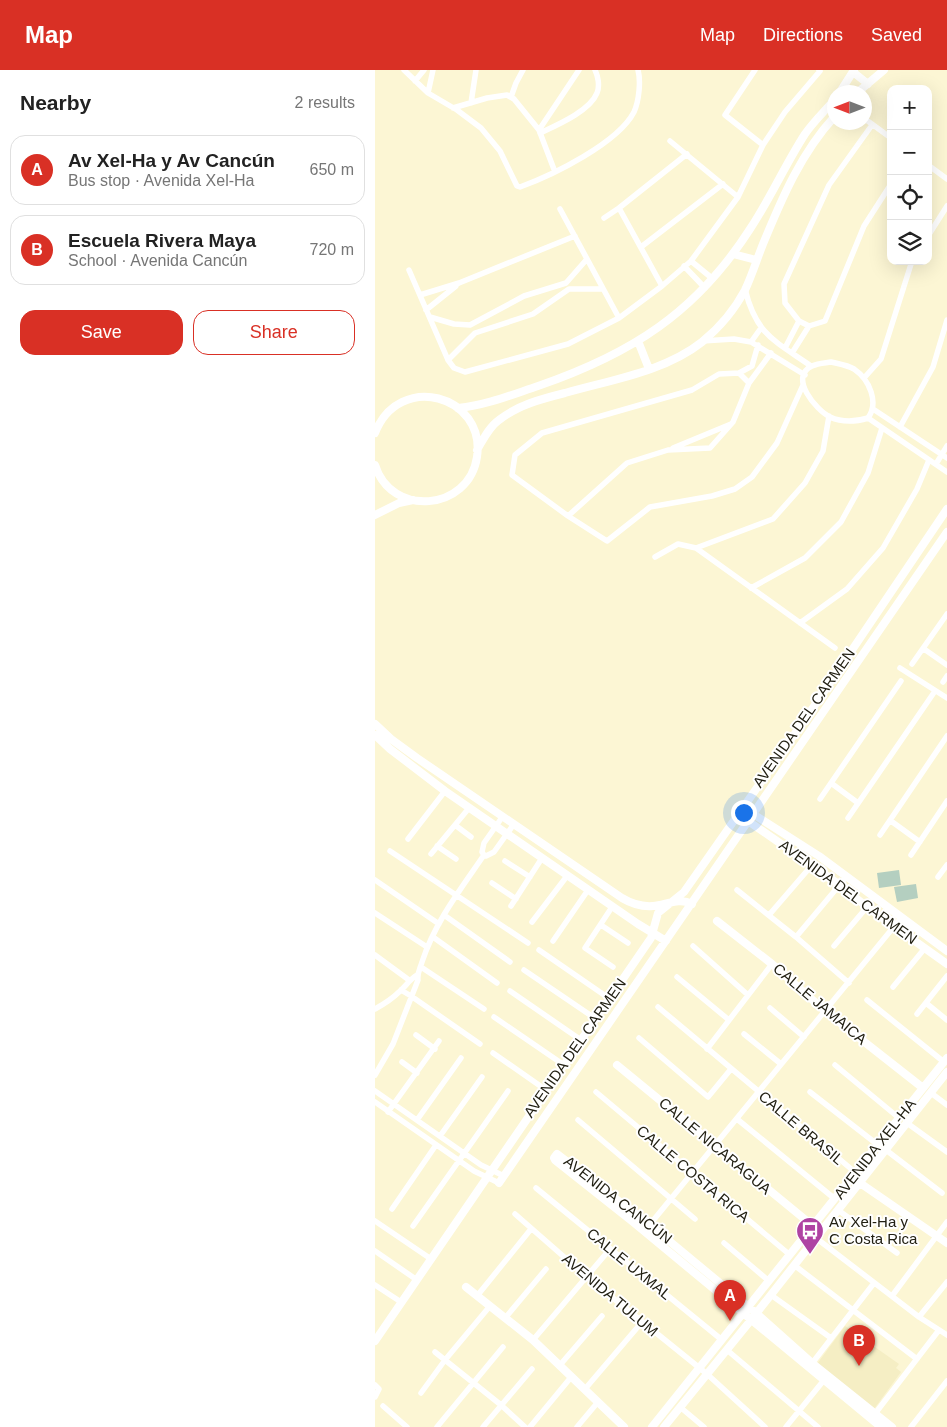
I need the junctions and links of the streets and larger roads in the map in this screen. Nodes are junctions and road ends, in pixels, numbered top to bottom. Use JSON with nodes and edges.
{"nodes":[{"id":1,"x":404,"y":70,"type":"edge"},
{"id":2,"x":424,"y":70,"type":"edge"},
{"id":3,"x":433,"y":70,"type":"edge"},
{"id":4,"x":475,"y":70,"type":"edge"},
{"id":5,"x":523,"y":70,"type":"edge"},
{"id":6,"x":579,"y":70,"type":"edge"},
{"id":7,"x":595,"y":70,"type":"edge"},
{"id":8,"x":638,"y":70,"type":"edge"},
{"id":9,"x":755,"y":70,"type":"edge"},
{"id":10,"x":819,"y":70,"type":"edge"},
{"id":11,"x":884,"y":70,"type":"edge"},
{"id":12,"x":853,"y":71,"type":"edge"},
{"id":13,"x":415,"y":81,"type":"junction"},
{"id":14,"x":867,"y":84,"type":"joint"},
{"id":15,"x":844,"y":85,"type":"edge"},
{"id":16,"x":428,"y":93,"type":"junction"},
{"id":17,"x":511,"y":97,"type":"junction"},
{"id":18,"x":471,"y":103,"type":"junction"},
{"id":19,"x":453,"y":108,"type":"junction"},
{"id":20,"x":827,"y":108,"type":"edge"},
{"id":21,"x":872,"y":125,"type":"edge"},
{"id":22,"x":827,"y":126,"type":"edge"},
{"id":23,"x":868,"y":130,"type":"edge"},
{"id":24,"x":540,"y":132,"type":"junction"},
{"id":25,"x":887,"y":135,"type":"edge"},
{"id":26,"x":671,"y":141,"type":"dead end"},
{"id":27,"x":763,"y":145,"type":"junction"},
{"id":28,"x":687,"y":154,"type":"junction"},
{"id":29,"x":932,"y":168,"type":"edge"},
{"id":30,"x":555,"y":172,"type":"junction"},
{"id":31,"x":947,"y":179,"type":"edge"},
{"id":32,"x":723,"y":184,"type":"junction"},
{"id":33,"x":887,"y":190,"type":"edge"},
{"id":34,"x":738,"y":197,"type":"junction"},
{"id":35,"x":947,"y":206,"type":"edge"},
{"id":36,"x":619,"y":208,"type":"junction"},
{"id":37,"x":560,"y":209,"type":"dead end"},
{"id":38,"x":604,"y":218,"type":"dead end"},
{"id":39,"x":932,"y":230,"type":"edge"},
{"id":40,"x":575,"y":236,"type":"junction"},
{"id":41,"x":641,"y":247,"type":"junction"},
{"id":42,"x":733,"y":254,"type":"junction"},
{"id":43,"x":587,"y":259,"type":"junction"},
{"id":44,"x":691,"y":260,"type":"junction"},
{"id":45,"x":756,"y":260,"type":"junction"},
{"id":46,"x":911,"y":265,"type":"edge"},
{"id":47,"x":684,"y":266,"type":"junction"},
{"id":48,"x":409,"y":270,"type":"dead end"},
{"id":49,"x":713,"y":280,"type":"junction"},
{"id":50,"x":459,"y":283,"type":"junction"},
{"id":51,"x":662,"y":286,"type":"junction"},
{"id":52,"x":705,"y":288,"type":"junction"},
{"id":53,"x":603,"y":289,"type":"junction"},
{"id":54,"x":745,"y":289,"type":"junction"},
{"id":55,"x":420,"y":295,"type":"junction"},
{"id":56,"x":427,"y":310,"type":"junction"},
{"id":57,"x":430,"y":318,"type":"junction"},
{"id":58,"x":619,"y":318,"type":"junction"},
{"id":59,"x":947,"y":320,"type":"edge"},
{"id":60,"x":799,"y":321,"type":"junction"},
{"id":61,"x":470,"y":325,"type":"junction"},
{"id":62,"x":809,"y":326,"type":"junction"},
{"id":63,"x":761,"y":328,"type":"junction"},
{"id":64,"x":475,"y":333,"type":"junction"},
{"id":65,"x":638,"y":341,"type":"junction"},
{"id":66,"x":702,"y":341,"type":"junction"},
{"id":67,"x":751,"y":342,"type":"junction"},
{"id":68,"x":758,"y":345,"type":"junction"},
{"id":69,"x":785,"y":348,"type":"junction"},
{"id":70,"x":771,"y":353,"type":"junction"},
{"id":71,"x":792,"y":353,"type":"junction"},
{"id":72,"x":801,"y":359,"type":"junction"},
{"id":73,"x":448,"y":360,"type":"junction"},
{"id":74,"x":752,"y":366,"type":"junction"},
{"id":75,"x":811,"y":366,"type":"junction"},
{"id":76,"x":649,"y":369,"type":"junction"},
{"id":77,"x":796,"y":369,"type":"junction"},
{"id":78,"x":758,"y":371,"type":"junction"},
{"id":79,"x":739,"y":373,"type":"junction"},
{"id":80,"x":805,"y":375,"type":"junction"},
{"id":81,"x":864,"y":378,"type":"junction"},
{"id":82,"x":749,"y":383,"type":"junction"},
{"id":83,"x":803,"y":385,"type":"junction"},
{"id":84,"x":458,"y":408,"type":"junction"},
{"id":85,"x":873,"y":409,"type":"junction"},
{"id":86,"x":829,"y":416,"type":"junction"},
{"id":87,"x":868,"y":418,"type":"junction"},
{"id":88,"x":733,"y":422,"type":"junction"},
{"id":89,"x":900,"y":427,"type":"junction"},
{"id":90,"x":882,"y":428,"type":"junction"},
{"id":91,"x":375,"y":433,"type":"edge"},
{"id":92,"x":912,"y":435,"type":"junction"},
{"id":93,"x":906,"y":444,"type":"junction"},
{"id":94,"x":947,"y":446,"type":"edge"},
{"id":95,"x":477,"y":450,"type":"junction"},
{"id":96,"x":669,"y":450,"type":"junction"},
{"id":97,"x":945,"y":456,"type":"edge"},
{"id":98,"x":929,"y":460,"type":"junction"},
{"id":99,"x":935,"y":464,"type":"junction"},
{"id":100,"x":375,"y":465,"type":"edge"},
{"id":101,"x":947,"y":472,"type":"edge"},
{"id":102,"x":413,"y":500,"type":"junction"},
{"id":103,"x":947,"y":509,"type":"edge"},
{"id":104,"x":375,"y":515,"type":"edge"},
{"id":105,"x":568,"y":516,"type":"junction"},
{"id":106,"x":947,"y":532,"type":"edge"},
{"id":107,"x":696,"y":548,"type":"junction"},
{"id":108,"x":655,"y":557,"type":"dead end"},
{"id":109,"x":751,"y":588,"type":"junction"},
{"id":110,"x":883,"y":603,"type":"junction"},
{"id":111,"x":893,"y":610,"type":"junction"},
{"id":112,"x":947,"y":614,"type":"edge"},
{"id":113,"x":800,"y":623,"type":"junction"},
{"id":114,"x":835,"y":648,"type":"dead end"},
{"id":115,"x":923,"y":649,"type":"junction"},
{"id":116,"x":912,"y":664,"type":"dead end"},
{"id":117,"x":947,"y":665,"type":"edge"},
{"id":118,"x":899,"y":668,"type":"dead end"},
{"id":119,"x":947,"y":676,"type":"edge"},
{"id":120,"x":901,"y":681,"type":"dead end"},
{"id":121,"x":943,"y":682,"type":"dead end"},
{"id":122,"x":935,"y":691,"type":"junction"},
{"id":123,"x":947,"y":698,"type":"edge"},
{"id":124,"x":817,"y":702,"type":"junction"},
{"id":125,"x":829,"y":705,"type":"junction"},
{"id":126,"x":375,"y":724,"type":"edge"},
{"id":127,"x":375,"y":736,"type":"edge"},
{"id":128,"x":947,"y":736,"type":"edge"},
{"id":129,"x":446,"y":776,"type":"junction"},
{"id":130,"x":831,"y":783,"type":"junction"},
{"id":131,"x":442,"y":789,"type":"junction"},
{"id":132,"x":820,"y":799,"type":"dead end"},
{"id":133,"x":947,"y":801,"type":"edge"},
{"id":134,"x":858,"y":803,"type":"junction"},
{"id":135,"x":469,"y":808,"type":"junction"},
{"id":136,"x":753,"y":814,"type":"junction"},
{"id":137,"x":503,"y":816,"type":"junction"},
{"id":138,"x":848,"y":818,"type":"dead end"},
{"id":139,"x":748,"y":821,"type":"junction"},
{"id":140,"x":891,"y":821,"type":"junction"},
{"id":141,"x":514,"y":824,"type":"junction"},
{"id":142,"x":455,"y":825,"type":"junction"},
{"id":143,"x":496,"y":826,"type":"junction"},
{"id":144,"x":507,"y":834,"type":"junction"},
{"id":145,"x":880,"y":835,"type":"dead end"},
{"id":146,"x":789,"y":836,"type":"junction"},
{"id":147,"x":471,"y":837,"type":"dead end"},
{"id":148,"x":407,"y":839,"type":"dead end"},
{"id":149,"x":540,"y":841,"type":"junction"},
{"id":150,"x":920,"y":842,"type":"junction"},
{"id":151,"x":783,"y":845,"type":"junction"},
{"id":152,"x":437,"y":846,"type":"junction"},
{"id":153,"x":390,"y":851,"type":"dead end"},
{"id":154,"x":532,"y":851,"type":"junction"},
{"id":155,"x":431,"y":854,"type":"dead end"},
{"id":156,"x":483,"y":855,"type":"junction"},
{"id":157,"x":911,"y":855,"type":"dead end"},
{"id":158,"x":542,"y":858,"type":"junction"},
{"id":159,"x":456,"y":859,"type":"dead end"},
{"id":160,"x":505,"y":861,"type":"dead end"},
{"id":161,"x":812,"y":865,"type":"junction"},
{"id":162,"x":947,"y":865,"type":"edge"},
{"id":163,"x":567,"y":876,"type":"junction"},
{"id":164,"x":847,"y":876,"type":"junction"},
{"id":165,"x":530,"y":877,"type":"junction"},
{"id":166,"x":938,"y":877,"type":"dead end"},
{"id":167,"x":375,"y":880,"type":"edge"},
{"id":168,"x":492,"y":883,"type":"dead end"},
{"id":169,"x":840,"y":885,"type":"junction"},
{"id":170,"x":587,"y":890,"type":"junction"},
{"id":171,"x":737,"y":890,"type":"dead end"},
{"id":172,"x":456,"y":894,"type":"junction"},
{"id":173,"x":516,"y":899,"type":"junction"},
{"id":174,"x":628,"y":901,"type":"junction"},
{"id":175,"x":672,"y":902,"type":"junction"},
{"id":176,"x":692,"y":904,"type":"junction"},
{"id":177,"x":511,"y":906,"type":"dead end"},
{"id":178,"x":612,"y":906,"type":"junction"},
{"id":179,"x":867,"y":907,"type":"junction"},
{"id":180,"x":375,"y":913,"type":"edge"},
{"id":181,"x":621,"y":913,"type":"junction"},
{"id":182,"x":444,"y":915,"type":"junction"},
{"id":183,"x":769,"y":916,"type":"junction"},
{"id":184,"x":901,"y":918,"type":"junction"},
{"id":185,"x":717,"y":921,"type":"dead end"},
{"id":186,"x":532,"y":922,"type":"dead end"},
{"id":187,"x":439,"y":924,"type":"junction"},
{"id":188,"x":601,"y":925,"type":"junction"},
{"id":189,"x":895,"y":927,"type":"junction"},
{"id":190,"x":653,"y":933,"type":"junction"},
{"id":191,"x":433,"y":937,"type":"junction"},
{"id":192,"x":796,"y":937,"type":"junction"},
{"id":193,"x":553,"y":941,"type":"dead end"},
{"id":194,"x":666,"y":941,"type":"junction"},
{"id":195,"x":528,"y":943,"type":"dead end"},
{"id":196,"x":628,"y":943,"type":"dead end"},
{"id":197,"x":693,"y":946,"type":"dead end"},
{"id":198,"x":834,"y":946,"type":"dead end"},
{"id":199,"x":427,"y":947,"type":"junction"},
{"id":200,"x":925,"y":948,"type":"junction"},
{"id":201,"x":539,"y":950,"type":"dead end"},
{"id":202,"x":947,"y":951,"type":"edge"},
{"id":203,"x":375,"y":955,"type":"edge"},
{"id":204,"x":510,"y":962,"type":"dead end"},
{"id":205,"x":772,"y":964,"type":"junction"},
{"id":206,"x":947,"y":964,"type":"edge"},
{"id":207,"x":421,"y":967,"type":"junction"},
{"id":208,"x":613,"y":967,"type":"dead end"},
{"id":209,"x":524,"y":970,"type":"dead end"},
{"id":210,"x":417,"y":975,"type":"junction"},
{"id":211,"x":947,"y":976,"type":"edge"},
{"id":212,"x":677,"y":977,"type":"dead end"},
{"id":213,"x":409,"y":980,"type":"junction"},
{"id":214,"x":497,"y":983,"type":"dead end"},
{"id":215,"x":849,"y":983,"type":"junction"},
{"id":216,"x":893,"y":986,"type":"dead end"},
{"id":217,"x":401,"y":990,"type":"junction"},
{"id":218,"x":510,"y":990,"type":"dead end"},
{"id":219,"x":748,"y":995,"type":"junction"},
{"id":220,"x":411,"y":996,"type":"junction"},
{"id":221,"x":610,"y":999,"type":"junction"},
{"id":222,"x":867,"y":1000,"type":"dead end"},
{"id":223,"x":927,"y":1003,"type":"junction"},
{"id":224,"x":658,"y":1007,"type":"dead end"},
{"id":225,"x":770,"y":1008,"type":"dead end"},
{"id":226,"x":375,"y":1009,"type":"edge"},
{"id":227,"x":484,"y":1009,"type":"dead end"},
{"id":228,"x":825,"y":1011,"type":"junction"},
{"id":229,"x":917,"y":1014,"type":"dead end"},
{"id":230,"x":495,"y":1017,"type":"dead end"},
{"id":231,"x":596,"y":1019,"type":"junction"},
{"id":232,"x":729,"y":1020,"type":"junction"},
{"id":233,"x":947,"y":1020,"type":"edge"},
{"id":234,"x":744,"y":1034,"type":"dead end"},
{"id":235,"x":416,"y":1036,"type":"dead end"},
{"id":236,"x":639,"y":1038,"type":"dead end"},
{"id":237,"x":804,"y":1038,"type":"junction"},
{"id":238,"x":581,"y":1040,"type":"junction"},
{"id":239,"x":439,"y":1041,"type":"dead end"},
{"id":240,"x":480,"y":1044,"type":"dead end"},
{"id":241,"x":707,"y":1048,"type":"junction"},
{"id":242,"x":435,"y":1049,"type":"junction"},
{"id":243,"x":493,"y":1053,"type":"dead end"},
{"id":244,"x":461,"y":1058,"type":"dead end"},
{"id":245,"x":945,"y":1060,"type":"edge"},
{"id":246,"x":402,"y":1062,"type":"dead end"},
{"id":247,"x":781,"y":1064,"type":"junction"},
{"id":248,"x":564,"y":1065,"type":"junction"},
{"id":249,"x":617,"y":1065,"type":"dead end"},
{"id":250,"x":835,"y":1065,"type":"dead end"},
{"id":251,"x":731,"y":1069,"type":"junction"},
{"id":252,"x":947,"y":1072,"type":"edge"},
{"id":253,"x":417,"y":1073,"type":"junction"},
{"id":254,"x":375,"y":1075,"type":"edge"},
{"id":255,"x":482,"y":1076,"type":"dead end"},
{"id":256,"x":923,"y":1088,"type":"junction"},
{"id":257,"x":546,"y":1090,"type":"junction"},
{"id":258,"x":375,"y":1091,"type":"edge"},
{"id":259,"x":508,"y":1091,"type":"dead end"},
{"id":260,"x":596,"y":1092,"type":"dead end"},
{"id":261,"x":759,"y":1092,"type":"junction"},
{"id":262,"x":810,"y":1092,"type":"dead end"},
{"id":263,"x":931,"y":1093,"type":"junction"},
{"id":264,"x":375,"y":1102,"type":"edge"},
{"id":265,"x":393,"y":1105,"type":"junction"},
{"id":266,"x":947,"y":1105,"type":"edge"},
{"id":267,"x":388,"y":1112,"type":"junction"},
{"id":268,"x":899,"y":1118,"type":"junction"},
{"id":269,"x":737,"y":1119,"type":"junction"},
{"id":270,"x":417,"y":1120,"type":"junction"},
{"id":271,"x":578,"y":1120,"type":"dead end"},
{"id":272,"x":907,"y":1123,"type":"junction"},
{"id":273,"x":520,"y":1129,"type":"junction"},
{"id":274,"x":440,"y":1136,"type":"junction"},
{"id":275,"x":531,"y":1137,"type":"junction"},
{"id":276,"x":878,"y":1144,"type":"junction"},
{"id":277,"x":436,"y":1145,"type":"junction"},
{"id":278,"x":715,"y":1146,"type":"junction"},
{"id":279,"x":886,"y":1150,"type":"junction"},
{"id":280,"x":947,"y":1152,"type":"edge"},
{"id":281,"x":464,"y":1153,"type":"junction"},
{"id":282,"x":459,"y":1160,"type":"junction"},
{"id":283,"x":489,"y":1173,"type":"junction"},
{"id":284,"x":691,"y":1173,"type":"junction"},
{"id":285,"x":855,"y":1173,"type":"junction"},
{"id":286,"x":501,"y":1179,"type":"joint"},
{"id":287,"x":860,"y":1183,"type":"junction"},
{"id":288,"x":536,"y":1188,"type":"dead end"},
{"id":289,"x":943,"y":1193,"type":"dead end"},
{"id":290,"x":670,"y":1199,"type":"junction"},
{"id":291,"x":835,"y":1199,"type":"junction"},
{"id":292,"x":392,"y":1208,"type":"dead end"},
{"id":293,"x":838,"y":1210,"type":"junction"},
{"id":294,"x":515,"y":1214,"type":"dead end"},
{"id":295,"x":695,"y":1219,"type":"dead end"},
{"id":296,"x":375,"y":1221,"type":"edge"},
{"id":297,"x":947,"y":1222,"type":"edge"},
{"id":298,"x":413,"y":1226,"type":"dead end"},
{"id":299,"x":813,"y":1226,"type":"junction"},
{"id":300,"x":647,"y":1228,"type":"junction"},
{"id":301,"x":531,"y":1229,"type":"junction"},
{"id":302,"x":937,"y":1236,"type":"junction"},
{"id":303,"x":816,"y":1238,"type":"junction"},
{"id":304,"x":723,"y":1243,"type":"dead end"},
{"id":305,"x":947,"y":1243,"type":"edge"},
{"id":306,"x":610,"y":1249,"type":"junction"},
{"id":307,"x":375,"y":1251,"type":"edge"},
{"id":308,"x":897,"y":1253,"type":"dead end"},
{"id":309,"x":790,"y":1255,"type":"junction"},
{"id":310,"x":431,"y":1259,"type":"junction"},
{"id":311,"x":794,"y":1265,"type":"junction"},
{"id":312,"x":546,"y":1269,"type":"dead end"},
{"id":313,"x":587,"y":1277,"type":"junction"},
{"id":314,"x":417,"y":1280,"type":"junction"},
{"id":315,"x":769,"y":1282,"type":"junction"},
{"id":316,"x":947,"y":1282,"type":"edge"},
{"id":317,"x":874,"y":1283,"type":"junction"},
{"id":318,"x":375,"y":1285,"type":"edge"},
{"id":319,"x":466,"y":1287,"type":"dead end"},
{"id":320,"x":771,"y":1295,"type":"junction"},
{"id":321,"x":477,"y":1296,"type":"junction"},
{"id":322,"x":892,"y":1296,"type":"junction"},
{"id":323,"x":401,"y":1302,"type":"junction"},
{"id":324,"x":491,"y":1306,"type":"junction"},
{"id":325,"x":852,"y":1310,"type":"junction"},
{"id":326,"x":746,"y":1311,"type":"junction"},
{"id":327,"x":602,"y":1316,"type":"dead end"},
{"id":328,"x":506,"y":1317,"type":"junction"},
{"id":329,"x":754,"y":1317,"type":"junction"},
{"id":330,"x":919,"y":1317,"type":"junction"},
{"id":331,"x":642,"y":1322,"type":"junction"},
{"id":332,"x":939,"y":1330,"type":"junction"},
{"id":333,"x":947,"y":1335,"type":"edge"},
{"id":334,"x":831,"y":1338,"type":"junction"},
{"id":335,"x":533,"y":1340,"type":"junction"},
{"id":336,"x":723,"y":1340,"type":"junction"},
{"id":337,"x":375,"y":1341,"type":"edge"},
{"id":338,"x":503,"y":1347,"type":"dead end"},
{"id":339,"x":727,"y":1350,"type":"junction"},
{"id":340,"x":435,"y":1352,"type":"dead end"},
{"id":341,"x":917,"y":1359,"type":"junction"},
{"id":342,"x":445,"y":1360,"type":"junction"},
{"id":343,"x":560,"y":1365,"type":"junction"},
{"id":344,"x":810,"y":1365,"type":"junction"},
{"id":345,"x":532,"y":1369,"type":"dead end"},
{"id":346,"x":700,"y":1369,"type":"junction"},
{"id":347,"x":707,"y":1374,"type":"junction"},
{"id":348,"x":572,"y":1376,"type":"junction"},
{"id":349,"x":824,"y":1380,"type":"junction"},
{"id":350,"x":947,"y":1380,"type":"edge"},
{"id":351,"x":473,"y":1383,"type":"junction"},
{"id":352,"x":375,"y":1385,"type":"edge"},
{"id":353,"x":585,"y":1389,"type":"junction"},
{"id":354,"x":421,"y":1393,"type":"dead end"},
{"id":355,"x":375,"y":1397,"type":"edge"},
{"id":356,"x":599,"y":1402,"type":"junction"},
{"id":357,"x":501,"y":1405,"type":"junction"},
{"id":358,"x":383,"y":1406,"type":"dead end"},
{"id":359,"x":680,"y":1408,"type":"junction"},
{"id":360,"x":799,"y":1412,"type":"junction"},
{"id":361,"x":873,"y":1416,"type":"junction"},
{"id":362,"x":407,"y":1427,"type":"edge"},
{"id":363,"x":437,"y":1427,"type":"edge"},
{"id":364,"x":483,"y":1427,"type":"edge"},
{"id":365,"x":525,"y":1427,"type":"edge"},
{"id":366,"x":530,"y":1427,"type":"edge"},
{"id":367,"x":577,"y":1427,"type":"edge"},
{"id":368,"x":624,"y":1427,"type":"edge"},
{"id":369,"x":652,"y":1427,"type":"edge"},
{"id":370,"x":664,"y":1427,"type":"edge"},
{"id":371,"x":704,"y":1427,"type":"edge"},
{"id":372,"x":765,"y":1427,"type":"edge"},
{"id":373,"x":787,"y":1427,"type":"edge"},
{"id":374,"x":818,"y":1427,"type":"edge"},
{"id":375,"x":881,"y":1427,"type":"edge"},
{"id":376,"x":892,"y":1427,"type":"edge"},
{"id":377,"x":911,"y":1427,"type":"edge"}],
"edges":[{"from":1,"to":13,"type":"street"},
{"from":2,"to":13,"type":"street"},
{"from":3,"to":16,"type":"street"},
{"from":4,"to":18,"type":"street"},
{"from":5,"to":17,"type":"street"},
{"from":6,"to":24,"type":"street"},
{"from":7,"to":24,"type":"street"},
{"from":8,"to":30,"type":"street"},
{"from":9,"to":27,"type":"street"},
{"from":10,"to":27,"type":"street"},
{"from":11,"to":14,"type":"street"},
{"from":12,"to":14,"type":"street"},
{"from":12,"to":15,"type":"street"},
{"from":13,"to":16,"type":"street"},
{"from":16,"to":19,"type":"street"},
{"from":17,"to":18,"type":"street"},
{"from":17,"to":24,"type":"street"},
{"from":18,"to":19,"type":"street"},
{"from":19,"to":30,"type":"street"},
{"from":20,"to":42,"type":"street"},
{"from":21,"to":25,"type":"street"},
{"from":22,"to":45,"type":"street"},
{"from":23,"to":60,"type":"street"},
{"from":24,"to":30,"type":"street"},
{"from":26,"to":28,"type":"street"},
{"from":27,"to":34,"type":"street"},
{"from":28,"to":32,"type":"street"},
{"from":28,"to":36,"type":"street"},
{"from":29,"to":31,"type":"street"},
{"from":32,"to":34,"type":"street"},
{"from":32,"to":41,"type":"street"},
{"from":33,"to":62,"type":"street"},
{"from":34,"to":44,"type":"street"},
{"from":35,"to":39,"type":"street"},
{"from":36,"to":38,"type":"street"},
{"from":36,"to":41,"type":"street"},
{"from":37,"to":40,"type":"street"},
{"from":40,"to":43,"type":"street"},
{"from":40,"to":50,"type":"street"},
{"from":41,"to":51,"type":"street"},
{"from":42,"to":45,"type":"street"},
{"from":42,"to":49,"type":"street"},
{"from":43,"to":53,"type":"street"},
{"from":43,"to":61,"type":"street"},
{"from":44,"to":47,"type":"street"},
{"from":44,"to":49,"type":"street"},
{"from":45,"to":54,"type":"street"},
{"from":46,"to":81,"type":"street"},
{"from":47,"to":51,"type":"street"},
{"from":47,"to":52,"type":"street"},
{"from":48,"to":55,"type":"street"},
{"from":49,"to":52,"type":"street"},
{"from":50,"to":55,"type":"street"},
{"from":50,"to":56,"type":"street"},
{"from":51,"to":58,"type":"street"},
{"from":52,"to":65,"type":"street"},
{"from":53,"to":58,"type":"street"},
{"from":53,"to":64,"type":"street"},
{"from":54,"to":63,"type":"street"},
{"from":54,"to":66,"type":"street"},
{"from":55,"to":56,"type":"street"},
{"from":56,"to":57,"type":"street"},
{"from":57,"to":61,"type":"street"},
{"from":57,"to":73,"type":"street"},
{"from":58,"to":73,"type":"street"},
{"from":59,"to":89,"type":"street"},
{"from":60,"to":62,"type":"street"},
{"from":60,"to":69,"type":"street"},
{"from":61,"to":64,"type":"street"},
{"from":62,"to":71,"type":"street"},
{"from":63,"to":67,"type":"street"},
{"from":63,"to":69,"type":"street"},
{"from":64,"to":73,"type":"street"},
{"from":65,"to":76,"type":"street"},
{"from":65,"to":84,"type":"street"},
{"from":66,"to":67,"type":"street"},
{"from":66,"to":76,"type":"street"},
{"from":67,"to":68,"type":"street"},
{"from":68,"to":70,"type":"street"},
{"from":68,"to":74,"type":"street"},
{"from":69,"to":71,"type":"street"},
{"from":70,"to":77,"type":"street"},
{"from":70,"to":78,"type":"street"},
{"from":71,"to":72,"type":"street"},
{"from":72,"to":75,"type":"street"},
{"from":72,"to":77,"type":"street"},
{"from":74,"to":78,"type":"street"},
{"from":74,"to":79,"type":"street"},
{"from":75,"to":80,"type":"street"},
{"from":75,"to":81,"type":"street"},
{"from":76,"to":95,"type":"street"},
{"from":77,"to":80,"type":"street"},
{"from":78,"to":82,"type":"street"},
{"from":79,"to":82,"type":"street"},
{"from":79,"to":105,"type":"street"},
{"from":80,"to":83,"type":"street"},
{"from":81,"to":85,"type":"street"},
{"from":82,"to":88,"type":"street"},
{"from":83,"to":86,"type":"street"},
{"from":83,"to":105,"type":"street"},
{"from":84,"to":91,"type":"street"},
{"from":84,"to":95,"type":"street"},
{"from":85,"to":87,"type":"street"},
{"from":85,"to":89,"type":"street"},
{"from":86,"to":87,"type":"street"},
{"from":86,"to":107,"type":"street"},
{"from":87,"to":90,"type":"street"},
{"from":88,"to":96,"type":"street"},
{"from":88,"to":96,"type":"street"},
{"from":89,"to":92,"type":"street"},
{"from":90,"to":93,"type":"street"},
{"from":90,"to":109,"type":"street"},
{"from":92,"to":93,"type":"street"},
{"from":92,"to":97,"type":"street"},
{"from":93,"to":98,"type":"street"},
{"from":94,"to":97,"type":"street"},
{"from":95,"to":102,"type":"street"},
{"from":96,"to":105,"type":"street"},
{"from":97,"to":99,"type":"street"},
{"from":98,"to":99,"type":"street"},
{"from":98,"to":113,"type":"street"},
{"from":99,"to":101,"type":"street"},
{"from":100,"to":102,"type":"street"},
{"from":102,"to":104,"type":"street"},
{"from":103,"to":110,"type":"street","name":"AVENIDA DEL CARMEN"},
{"from":106,"to":111,"type":"street","name":"AVENIDA DEL CARMEN"},
{"from":107,"to":108,"type":"street"},
{"from":107,"to":109,"type":"street"},
{"from":109,"to":113,"type":"street"},
{"from":110,"to":111,"type":"street"},
{"from":110,"to":124,"type":"street","name":"AVENIDA DEL CARMEN"},
{"from":111,"to":125,"type":"street","name":"AVENIDA DEL CARMEN"},
{"from":112,"to":115,"type":"street"},
{"from":113,"to":114,"type":"street"},
{"from":115,"to":116,"type":"street"},
{"from":115,"to":117,"type":"street"},
{"from":118,"to":122,"type":"street"},
{"from":119,"to":121,"type":"street"},
{"from":120,"to":130,"type":"street"},
{"from":122,"to":123,"type":"street"},
{"from":122,"to":134,"type":"street"},
{"from":124,"to":125,"type":"street"},
{"from":124,"to":175,"type":"street","name":"AVENIDA DEL CARMEN"},
{"from":125,"to":136,"type":"street","name":"AVENIDA DEL CARMEN"},
{"from":126,"to":129,"type":"street"},
{"from":127,"to":131,"type":"street"},
{"from":128,"to":140,"type":"street"},
{"from":129,"to":131,"type":"street"},
{"from":129,"to":137,"type":"street"},
{"from":130,"to":132,"type":"street"},
{"from":130,"to":134,"type":"street"},
{"from":131,"to":135,"type":"street"},
{"from":131,"to":148,"type":"street"},
{"from":133,"to":150,"type":"street"},
{"from":134,"to":138,"type":"street"},
{"from":135,"to":142,"type":"street"},
{"from":135,"to":143,"type":"street"},
{"from":136,"to":139,"type":"street","name":"AVENIDA DEL CARMEN"},
{"from":136,"to":146,"type":"street","name":"AVENIDA DEL CARMEN"},
{"from":137,"to":141,"type":"street"},
{"from":137,"to":143,"type":"street"},
{"from":139,"to":151,"type":"street","name":"AVENIDA DEL CARMEN"},
{"from":139,"to":176,"type":"street","name":"AVENIDA DEL CARMEN"},
{"from":140,"to":145,"type":"street"},
{"from":140,"to":150,"type":"street"},
{"from":141,"to":144,"type":"street"},
{"from":141,"to":149,"type":"street"},
{"from":142,"to":147,"type":"street"},
{"from":142,"to":152,"type":"street"},
{"from":143,"to":144,"type":"street"},
{"from":143,"to":156,"type":"street"},
{"from":144,"to":154,"type":"street"},
{"from":144,"to":156,"type":"street"},
{"from":146,"to":151,"type":"street"},
{"from":146,"to":164,"type":"street","name":"AVENIDA DEL CARMEN"},
{"from":149,"to":154,"type":"street"},
{"from":149,"to":174,"type":"street"},
{"from":150,"to":157,"type":"street"},
{"from":151,"to":161,"type":"street","name":"AVENIDA DEL CARMEN"},
{"from":152,"to":155,"type":"street"},
{"from":152,"to":159,"type":"street"},
{"from":153,"to":172,"type":"street"},
{"from":154,"to":158,"type":"street"},
{"from":156,"to":172,"type":"street"},
{"from":158,"to":163,"type":"street"},
{"from":158,"to":165,"type":"street"},
{"from":160,"to":165,"type":"street"},
{"from":161,"to":169,"type":"street","name":"AVENIDA DEL CARMEN"},
{"from":161,"to":183,"type":"street"},
{"from":162,"to":166,"type":"street"},
{"from":163,"to":170,"type":"street"},
{"from":163,"to":186,"type":"street"},
{"from":164,"to":169,"type":"street"},
{"from":164,"to":184,"type":"street","name":"AVENIDA DEL CARMEN"},
{"from":165,"to":173,"type":"street"},
{"from":167,"to":187,"type":"street"},
{"from":168,"to":173,"type":"street"},
{"from":169,"to":179,"type":"street","name":"AVENIDA DEL CARMEN"},
{"from":169,"to":192,"type":"street"},
{"from":170,"to":178,"type":"street"},
{"from":170,"to":193,"type":"street"},
{"from":171,"to":183,"type":"street"},
{"from":172,"to":182,"type":"street"},
{"from":172,"to":195,"type":"street"},
{"from":173,"to":177,"type":"street"},
{"from":174,"to":175,"type":"street"},
{"from":174,"to":181,"type":"street"},
{"from":175,"to":176,"type":"street"},
{"from":175,"to":190,"type":"street","name":"AVENIDA DEL CARMEN"},
{"from":176,"to":194,"type":"street","name":"AVENIDA DEL CARMEN"},
{"from":178,"to":181,"type":"street"},
{"from":178,"to":188,"type":"street"},
{"from":179,"to":189,"type":"street","name":"AVENIDA DEL CARMEN"},
{"from":179,"to":198,"type":"street"},
{"from":180,"to":199,"type":"street"},
{"from":181,"to":190,"type":"street"},
{"from":182,"to":187,"type":"street"},
{"from":182,"to":204,"type":"street"},
{"from":183,"to":192,"type":"street"},
{"from":184,"to":189,"type":"street"},
{"from":184,"to":202,"type":"street","name":"AVENIDA DEL CARMEN"},
{"from":185,"to":205,"type":"street","name":"CALLE JAMAICA"},
{"from":187,"to":191,"type":"street"},
{"from":188,"to":196,"type":"street"},
{"from":188,"to":208,"type":"street"},
{"from":189,"to":200,"type":"street","name":"AVENIDA DEL CARMEN"},
{"from":189,"to":215,"type":"street"},
{"from":190,"to":194,"type":"street"},
{"from":190,"to":221,"type":"street","name":"AVENIDA DEL CARMEN"},
{"from":191,"to":199,"type":"street"},
{"from":191,"to":214,"type":"street"},
{"from":192,"to":215,"type":"street"},
{"from":194,"to":275,"type":"street","name":"AVENIDA DEL CARMEN"},
{"from":197,"to":219,"type":"street"},
{"from":199,"to":207,"type":"street"},
{"from":200,"to":206,"type":"street","name":"AVENIDA DEL CARMEN"},
{"from":200,"to":216,"type":"street"},
{"from":201,"to":221,"type":"street"},
{"from":203,"to":213,"type":"street"},
{"from":205,"to":219,"type":"street"},
{"from":205,"to":228,"type":"street","name":"CALLE JAMAICA"},
{"from":207,"to":210,"type":"street"},
{"from":207,"to":227,"type":"street"},
{"from":209,"to":231,"type":"street"},
{"from":210,"to":213,"type":"street"},
{"from":210,"to":220,"type":"street"},
{"from":211,"to":223,"type":"street"},
{"from":212,"to":232,"type":"street"},
{"from":213,"to":217,"type":"street"},
{"from":215,"to":228,"type":"street"},
{"from":217,"to":220,"type":"street"},
{"from":217,"to":226,"type":"street"},
{"from":218,"to":238,"type":"street"},
{"from":219,"to":232,"type":"street"},
{"from":220,"to":240,"type":"street"},
{"from":220,"to":254,"type":"street"},
{"from":221,"to":231,"type":"street","name":"AVENIDA DEL CARMEN"},
{"from":222,"to":245,"type":"street"},
{"from":223,"to":229,"type":"street"},
{"from":223,"to":233,"type":"street"},
{"from":224,"to":241,"type":"street","name":"CALLE BRASIL"},
{"from":225,"to":237,"type":"street"},
{"from":228,"to":237,"type":"street"},
{"from":228,"to":256,"type":"street","name":"CALLE JAMAICA"},
{"from":230,"to":248,"type":"street"},
{"from":231,"to":238,"type":"street","name":"AVENIDA DEL CARMEN"},
{"from":232,"to":241,"type":"street"},
{"from":234,"to":247,"type":"street"},
{"from":235,"to":242,"type":"street"},
{"from":236,"to":251,"type":"street"},
{"from":237,"to":247,"type":"street"},
{"from":238,"to":248,"type":"street","name":"AVENIDA DEL CARMEN"},
{"from":239,"to":242,"type":"street"},
{"from":241,"to":251,"type":"street","name":"CALLE BRASIL"},
{"from":242,"to":253,"type":"street"},
{"from":243,"to":257,"type":"street"},
{"from":244,"to":270,"type":"street"},
{"from":245,"to":256,"type":"street","name":"AVENIDA XEL-HA"},
{"from":246,"to":253,"type":"street"},
{"from":247,"to":261,"type":"street"},
{"from":248,"to":257,"type":"street","name":"AVENIDA DEL CARMEN"},
{"from":249,"to":278,"type":"street","name":"CALLE NICARAGUA"},
{"from":250,"to":268,"type":"street"},
{"from":251,"to":261,"type":"street","name":"CALLE BRASIL"},
{"from":252,"to":263,"type":"street","name":"AVENIDA XEL-HA"},
{"from":253,"to":265,"type":"street"},
{"from":255,"to":274,"type":"street"},
{"from":256,"to":268,"type":"street","name":"AVENIDA XEL-HA"},
{"from":257,"to":273,"type":"street","name":"AVENIDA DEL CARMEN"},
{"from":258,"to":265,"type":"street","name":"AVENIDA DEL CARMEN"},
{"from":259,"to":281,"type":"street"},
{"from":260,"to":284,"type":"street","name":"CALLE COSTA RICA"},
{"from":261,"to":269,"type":"street"},
{"from":261,"to":285,"type":"street","name":"CALLE BRASIL"},
{"from":262,"to":276,"type":"street"},
{"from":263,"to":266,"type":"street"},
{"from":263,"to":272,"type":"street","name":"AVENIDA XEL-HA"},
{"from":264,"to":267,"type":"street","name":"AVENIDA DEL CARMEN"},
{"from":265,"to":267,"type":"street"},
{"from":265,"to":270,"type":"street","name":"AVENIDA DEL CARMEN"},
{"from":267,"to":277,"type":"street","name":"AVENIDA DEL CARMEN"},
{"from":268,"to":276,"type":"street","name":"AVENIDA XEL-HA"},
{"from":269,"to":278,"type":"street"},
{"from":269,"to":291,"type":"street"},
{"from":270,"to":274,"type":"street","name":"AVENIDA DEL CARMEN"},
{"from":271,"to":290,"type":"street"},
{"from":272,"to":279,"type":"street","name":"AVENIDA XEL-HA"},
{"from":272,"to":280,"type":"street"},
{"from":273,"to":275,"type":"street"},
{"from":273,"to":283,"type":"street","name":"AVENIDA DEL CARMEN"},
{"from":274,"to":281,"type":"street","name":"AVENIDA DEL CARMEN"},
{"from":275,"to":286,"type":"street","name":"AVENIDA DEL CARMEN"},
{"from":276,"to":285,"type":"street","name":"AVENIDA XEL-HA"},
{"from":277,"to":282,"type":"street","name":"AVENIDA DEL CARMEN"},
{"from":277,"to":292,"type":"street"},
{"from":278,"to":284,"type":"street"},
{"from":278,"to":299,"type":"street","name":"CALLE NICARAGUA"},
{"from":279,"to":287,"type":"street","name":"AVENIDA XEL-HA"},
{"from":279,"to":289,"type":"street"},
{"from":281,"to":282,"type":"street"},
{"from":281,"to":283,"type":"street","name":"AVENIDA DEL CARMEN"},
{"from":282,"to":283,"type":"street","name":"AVENIDA DEL CARMEN"},
{"from":282,"to":298,"type":"street"},
{"from":283,"to":286,"type":"street","name":"AVENIDA DEL CARMEN"},
{"from":283,"to":310,"type":"street","name":"AVENIDA DEL CARMEN"},
{"from":284,"to":290,"type":"street"},
{"from":284,"to":309,"type":"street","name":"CALLE COSTA RICA"},
{"from":285,"to":287,"type":"street","name":"CALLE BRASIL"},
{"from":285,"to":291,"type":"street","name":"AVENIDA XEL-HA"},
{"from":287,"to":293,"type":"street","name":"AVENIDA XEL-HA"},
{"from":287,"to":302,"type":"street","name":"CALLE BRASIL"},
{"from":288,"to":306,"type":"street","name":"CALLE UXMAL"},
{"from":290,"to":295,"type":"street"},
{"from":290,"to":300,"type":"street"},
{"from":291,"to":299,"type":"street","name":"AVENIDA XEL-HA"},
{"from":293,"to":303,"type":"street","name":"AVENIDA XEL-HA"},
{"from":293,"to":308,"type":"street"},
{"from":294,"to":301,"type":"street","name":"AVENIDA TULUM"},
{"from":296,"to":310,"type":"street"},
{"from":297,"to":302,"type":"street"},
{"from":299,"to":309,"type":"street","name":"AVENIDA XEL-HA"},
{"from":300,"to":300,"type":"street","name":"AVENIDA CANCÚN"},
{"from":300,"to":326,"type":"street","name":"AVENIDA CANCÚN"},
{"from":301,"to":313,"type":"street","name":"AVENIDA TULUM"},
{"from":301,"to":321,"type":"street"},
{"from":302,"to":305,"type":"street","name":"CALLE BRASIL"},
{"from":302,"to":322,"type":"street"},
{"from":303,"to":311,"type":"street","name":"AVENIDA XEL-HA"},
{"from":303,"to":317,"type":"street"},
{"from":304,"to":315,"type":"street"},
{"from":306,"to":313,"type":"street"},
{"from":306,"to":336,"type":"street","name":"CALLE UXMAL"},
{"from":307,"to":314,"type":"street"},
{"from":309,"to":315,"type":"street","name":"AVENIDA XEL-HA"},
{"from":310,"to":314,"type":"street","name":"AVENIDA DEL CARMEN"},
{"from":311,"to":320,"type":"street","name":"AVENIDA XEL-HA"},
{"from":311,"to":325,"type":"street"},
{"from":312,"to":328,"type":"street"},
{"from":313,"to":331,"type":"street","name":"AVENIDA TULUM"},
{"from":313,"to":335,"type":"street"},
{"from":314,"to":323,"type":"street","name":"AVENIDA DEL CARMEN"},
{"from":315,"to":326,"type":"street","name":"AVENIDA XEL-HA"},
{"from":316,"to":330,"type":"street"},
{"from":317,"to":322,"type":"street"},
{"from":317,"to":325,"type":"street"},
{"from":318,"to":323,"type":"street"},
{"from":319,"to":321,"type":"street"},
{"from":320,"to":329,"type":"street","name":"AVENIDA XEL-HA"},
{"from":320,"to":334,"type":"street"},
{"from":321,"to":324,"type":"street"},
{"from":322,"to":330,"type":"street"},
{"from":323,"to":337,"type":"street","name":"AVENIDA DEL CARMEN"},
{"from":324,"to":328,"type":"street"},
{"from":324,"to":342,"type":"street"},
{"from":325,"to":334,"type":"street"},
{"from":325,"to":341,"type":"street"},
{"from":326,"to":329,"type":"street","name":"AVENIDA CANCÚN"},
{"from":326,"to":336,"type":"street","name":"AVENIDA XEL-HA"},
{"from":327,"to":343,"type":"street"},
{"from":328,"to":335,"type":"street"},
{"from":329,"to":339,"type":"street","name":"AVENIDA XEL-HA"},
{"from":329,"to":344,"type":"street","name":"AVENIDA CANCÚN"},
{"from":330,"to":332,"type":"street"},
{"from":331,"to":346,"type":"street","name":"AVENIDA TULUM"},
{"from":331,"to":353,"type":"street"},
{"from":332,"to":333,"type":"street"},
{"from":332,"to":341,"type":"street"},
{"from":334,"to":344,"type":"street"},
{"from":335,"to":343,"type":"street"},
{"from":336,"to":346,"type":"street","name":"AVENIDA XEL-HA"},
{"from":338,"to":351,"type":"street"},
{"from":339,"to":347,"type":"street","name":"AVENIDA XEL-HA"},
{"from":339,"to":360,"type":"street"},
{"from":340,"to":342,"type":"street"},
{"from":341,"to":361,"type":"street"},
{"from":342,"to":351,"type":"street"},
{"from":342,"to":354,"type":"street"},
{"from":343,"to":348,"type":"street"},
{"from":344,"to":349,"type":"street","name":"AVENIDA CANCÚN"},
{"from":344,"to":361,"type":"street","name":"AVENIDA CANCÚN"},
{"from":345,"to":357,"type":"street"},
{"from":346,"to":347,"type":"street","name":"AVENIDA TULUM"},
{"from":346,"to":369,"type":"street","name":"AVENIDA XEL-HA"},
{"from":347,"to":359,"type":"street","name":"AVENIDA XEL-HA"},
{"from":347,"to":372,"type":"street","name":"AVENIDA TULUM"},
{"from":348,"to":353,"type":"street"},
{"from":348,"to":366,"type":"street"},
{"from":349,"to":360,"type":"street"},
{"from":349,"to":361,"type":"street","name":"AVENIDA CANCÚN"},
{"from":350,"to":377,"type":"street"},
{"from":351,"to":357,"type":"street"},
{"from":351,"to":363,"type":"street"},
{"from":352,"to":355,"type":"street"},
{"from":353,"to":356,"type":"street"},
{"from":356,"to":367,"type":"street"},
{"from":356,"to":368,"type":"street"},
{"from":357,"to":364,"type":"street"},
{"from":357,"to":365,"type":"street"},
{"from":358,"to":362,"type":"street"},
{"from":359,"to":370,"type":"street","name":"AVENIDA XEL-HA"},
{"from":359,"to":371,"type":"street"},
{"from":360,"to":373,"type":"street"},
{"from":360,"to":374,"type":"street"},
{"from":361,"to":375,"type":"street","name":"AVENIDA CANCÚN"},
{"from":361,"to":376,"type":"street","name":"AVENIDA CANCÚN"}]}
